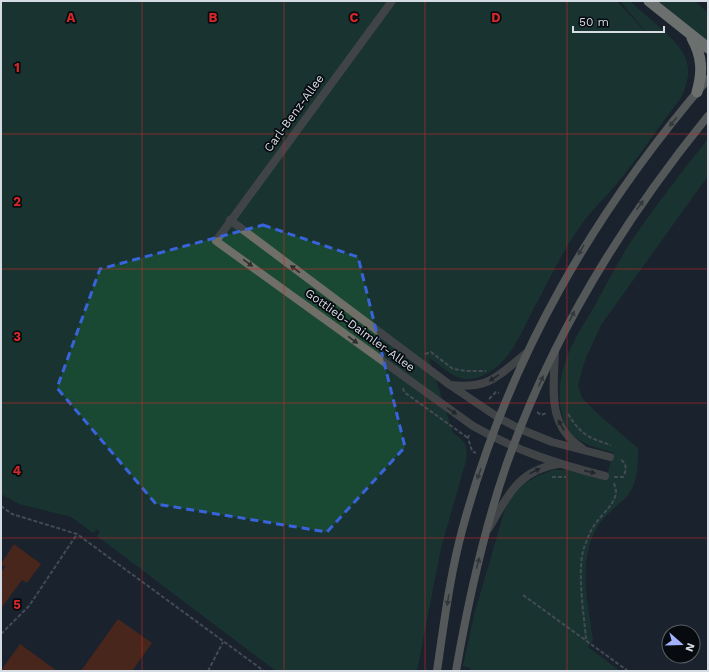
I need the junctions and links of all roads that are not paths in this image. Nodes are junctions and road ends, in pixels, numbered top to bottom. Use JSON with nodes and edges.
{"nodes":[{"id":1,"x":392,"y":1,"type":"edge"},
{"id":2,"x":649,"y":1,"type":"edge"},
{"id":3,"x":691,"y":36,"type":"junction"},
{"id":4,"x":708,"y":48,"type":"edge"},
{"id":5,"x":708,"y":79,"type":"edge"},
{"id":6,"x":697,"y":92,"type":"junction"},
{"id":7,"x":708,"y":116,"type":"edge"},
{"id":8,"x":230,"y":220,"type":"junction"},
{"id":9,"x":216,"y":240,"type":"joint"},
{"id":10,"x":555,"y":350,"type":"junction"},
{"id":11,"x":525,"y":354,"type":"junction"},
{"id":12,"x":450,"y":385,"type":"junction"},
{"id":13,"x":499,"y":418,"type":"junction"},
{"id":14,"x":520,"y":429,"type":"junction"},
{"id":15,"x":492,"y":437,"type":"junction"},
{"id":16,"x":513,"y":447,"type":"junction"},
{"id":17,"x":588,"y":452,"type":"junction"},
{"id":18,"x":610,"y":457,"type":"road end"},
{"id":19,"x":558,"y":464,"type":"junction"},
{"id":20,"x":605,"y":476,"type":"road end"},
{"id":21,"x":486,"y":534,"type":"junction"},
{"id":22,"x":437,"y":671,"type":"edge"},
{"id":23,"x":456,"y":671,"type":"edge"}],
"edges":[{"from":1,"to":8,"type":"street","name":"Carl-Benz-Allee"},
{"from":2,"to":3,"type":"highway"},
{"from":3,"to":4,"type":"highway"},
{"from":3,"to":6,"type":"highway"},
{"from":5,"to":6,"type":"main road"},
{"from":6,"to":11,"type":"main road","one_way":true},
{"from":10,"to":7,"type":"main road","one_way":true},
{"from":8,"to":9,"type":"street","name":"Carl-Benz-Allee"},
{"from":12,"to":8,"type":"street","name":"Gottlieb-Daimler-Allee","one_way":true},
{"from":9,"to":15,"type":"street","name":"Gottlieb-Daimler-Allee","one_way":true},
{"from":14,"to":10,"type":"main road","one_way":true},
{"from":17,"to":10,"type":"street","one_way":true},
{"from":11,"to":12,"type":"street","one_way":true},
{"from":11,"to":13,"type":"main road"},
{"from":12,"to":13,"type":"street","name":"Gottlieb-Daimler-Allee"},
{"from":13,"to":14,"type":"street","name":"Gottlieb-Daimler-Allee"},
{"from":13,"to":15,"type":"main road"},
{"from":14,"to":16,"type":"main road"},
{"from":14,"to":17,"type":"street","name":"Gottlieb-Daimler-Allee"},
{"from":15,"to":16,"type":"street","name":"Gottlieb-Daimler-Allee"},
{"from":15,"to":22,"type":"main road","one_way":true},
{"from":16,"to":19,"type":"street","name":"Gottlieb-Daimler-Allee"},
{"from":16,"to":21,"type":"main road"},
{"from":17,"to":18,"type":"street","name":"Gottlieb-Daimler-Allee"},
{"from":19,"to":20,"type":"street","name":"Gottlieb-Daimler-Allee","one_way":true},
{"from":21,"to":19,"type":"street","one_way":true},
{"from":23,"to":21,"type":"main road","one_way":true}]}
